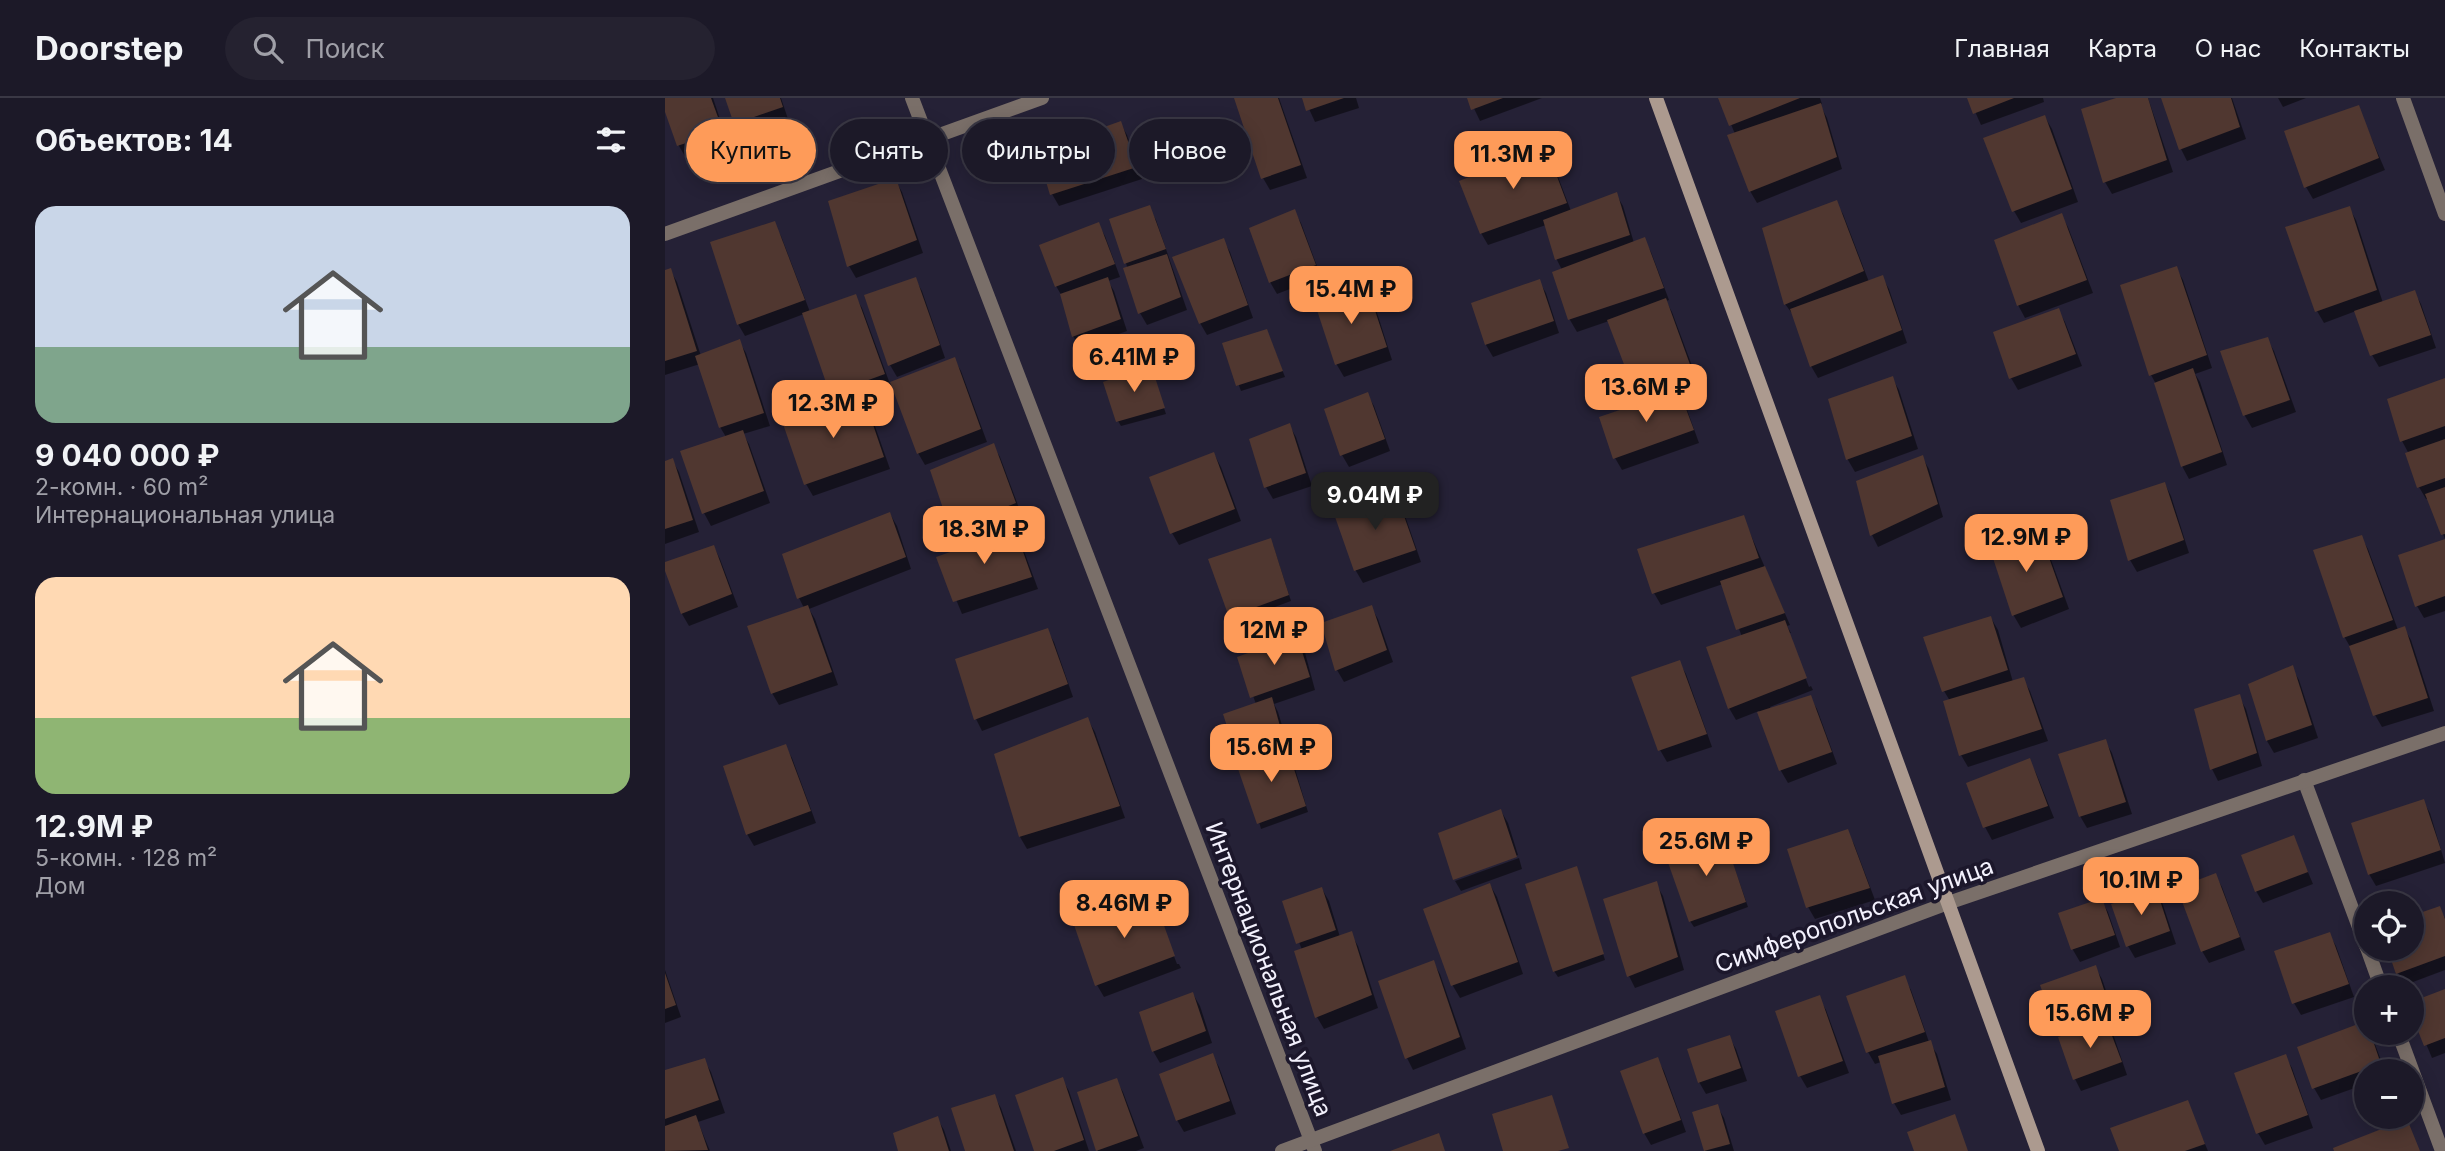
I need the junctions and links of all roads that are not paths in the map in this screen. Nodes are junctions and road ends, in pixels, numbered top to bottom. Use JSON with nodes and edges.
{"nodes":[{"id":1,"x":912,"y":98,"type":"edge"},
{"id":2,"x":1042,"y":98,"type":"edge"},
{"id":3,"x":1656,"y":98,"type":"edge"},
{"id":4,"x":2403,"y":98,"type":"edge"},
{"id":5,"x":919,"y":119,"type":"edge"},
{"id":6,"x":948,"y":132,"type":"edge"},
{"id":7,"x":830,"y":175,"type":"edge"},
{"id":8,"x":942,"y":182,"type":"edge"},
{"id":9,"x":2445,"y":214,"type":"edge"},
{"id":10,"x":665,"y":234,"type":"edge"},
{"id":11,"x":2445,"y":733,"type":"edge"},
{"id":12,"x":2304,"y":780,"type":"junction"},
{"id":13,"x":1948,"y":903,"type":"junction"},
{"id":14,"x":2354,"y":915,"type":"edge"},
{"id":15,"x":2403,"y":1045,"type":"edge"},
{"id":16,"x":1313,"y":1146,"type":"edge"},
{"id":17,"x":1282,"y":1151,"type":"edge"},
{"id":18,"x":2038,"y":1151,"type":"edge"},
{"id":19,"x":2442,"y":1151,"type":"edge"}],
"edges":[{"from":1,"to":5,"type":"street","name":"Интернациональная улица"},
{"from":2,"to":6,"type":"street"},
{"from":3,"to":13,"type":"main road"},
{"from":4,"to":9,"type":"street"},
{"from":7,"to":10,"type":"street"},
{"from":8,"to":16,"type":"street","name":"Интернациональная улица"},
{"from":11,"to":12,"type":"street","name":"Симферопольская улица"},
{"from":12,"to":13,"type":"street","name":"Симферопольская улица"},
{"from":12,"to":14,"type":"street"},
{"from":13,"to":16,"type":"street","name":"Симферопольская улица"},
{"from":13,"to":18,"type":"main road"},
{"from":15,"to":19,"type":"street"},
{"from":16,"to":17,"type":"street","name":"Симферопольская улица"}]}
